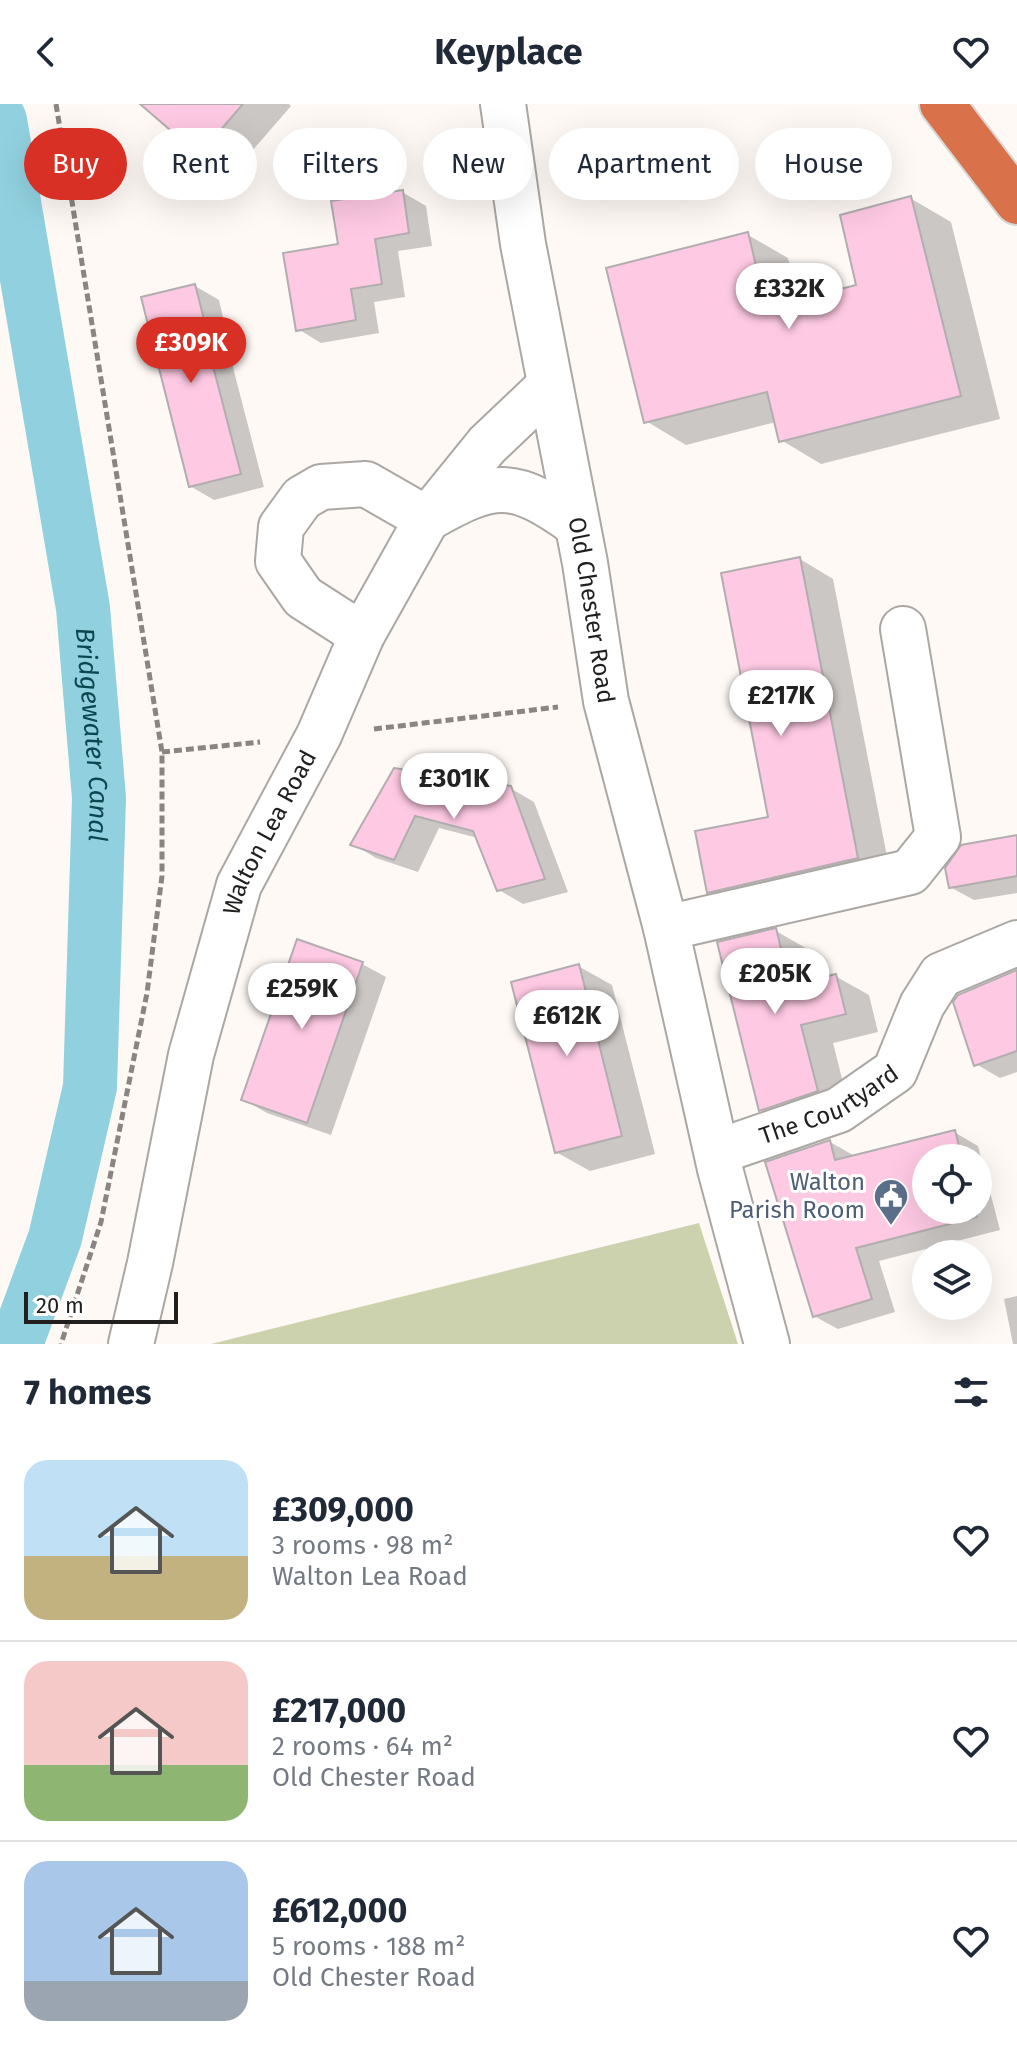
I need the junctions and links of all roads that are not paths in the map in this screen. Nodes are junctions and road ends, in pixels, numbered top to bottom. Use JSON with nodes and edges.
{"nodes":[{"id":1,"x":503,"y":104,"type":"edge"},
{"id":2,"x":942,"y":104,"type":"edge"},
{"id":3,"x":1017,"y":202,"type":"edge"},
{"id":4,"x":549,"y":386,"type":"junction"},
{"id":5,"x":427,"y":519,"type":"junction"},
{"id":6,"x":576,"y":524,"type":"junction"},
{"id":7,"x":903,"y":629,"type":"dead end"},
{"id":8,"x":362,"y":635,"type":"junction"},
{"id":9,"x":666,"y":928,"type":"junction"},
{"id":10,"x":1017,"y":943,"type":"edge"},
{"id":11,"x":717,"y":1152,"type":"junction"},
{"id":12,"x":131,"y":1344,"type":"edge"},
{"id":13,"x":767,"y":1344,"type":"edge"}],
"edges":[{"from":1,"to":4,"type":"street","name":"Old Chester Road"},
{"from":2,"to":3,"type":"highway"},
{"from":4,"to":5,"type":"street","name":"Walton Lea Road"},
{"from":4,"to":6,"type":"street","name":"Old Chester Road"},
{"from":5,"to":6,"type":"street"},
{"from":5,"to":8,"type":"street","name":"Walton Lea Road"},
{"from":5,"to":8,"type":"street"},
{"from":6,"to":9,"type":"street","name":"Old Chester Road"},
{"from":7,"to":9,"type":"street"},
{"from":8,"to":12,"type":"street","name":"Walton Lea Road"},
{"from":9,"to":11,"type":"street","name":"Old Chester Road"},
{"from":10,"to":11,"type":"street","name":"The Courtyard"},
{"from":11,"to":13,"type":"street","name":"Old Chester Road"}]}
